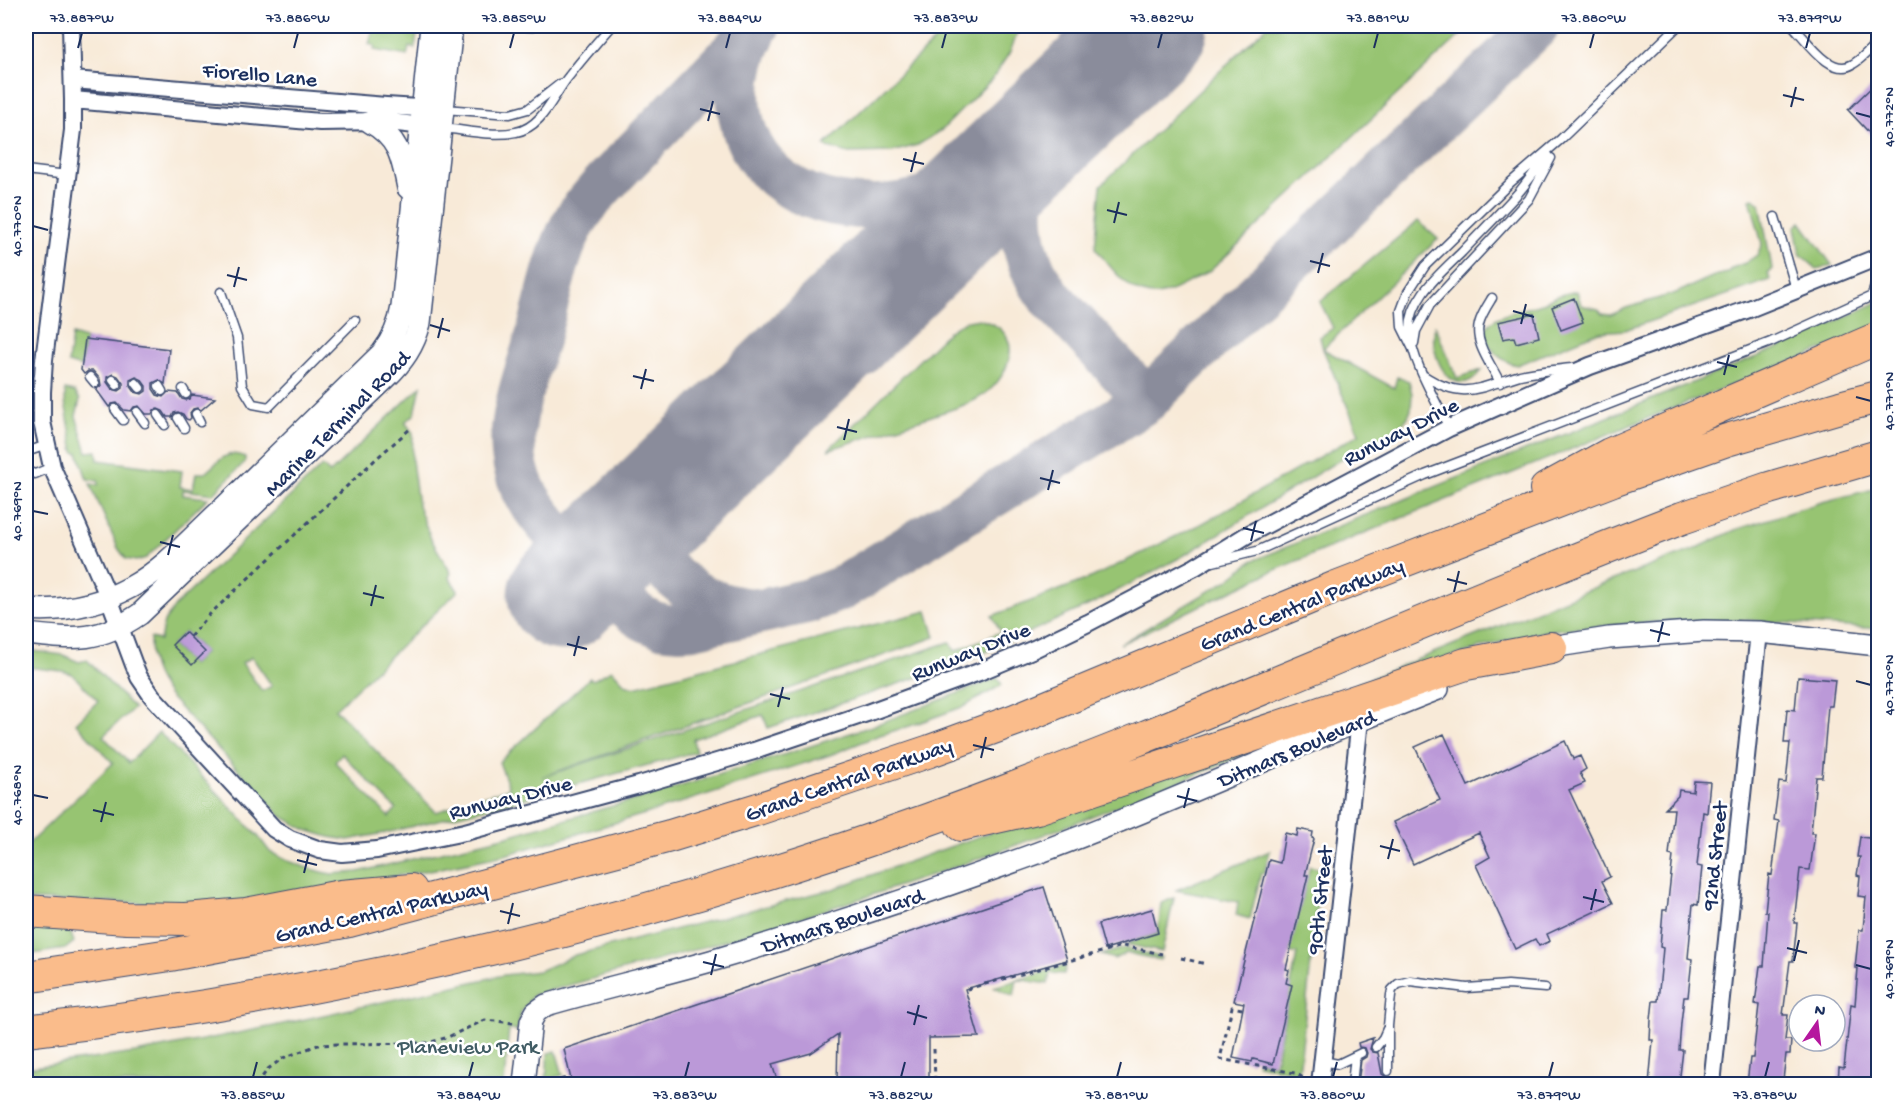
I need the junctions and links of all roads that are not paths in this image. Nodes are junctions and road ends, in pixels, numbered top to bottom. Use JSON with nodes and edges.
{"nodes":[{"id":1,"x":71,"y":26,"type":"edge"},
{"id":2,"x":431,"y":26,"type":"edge"},
{"id":3,"x":452,"y":26,"type":"edge"},
{"id":4,"x":516,"y":26,"type":"edge"},
{"id":5,"x":611,"y":26,"type":"edge"},
{"id":6,"x":1678,"y":26,"type":"edge"},
{"id":7,"x":1793,"y":26,"type":"edge"},
{"id":8,"x":533,"y":27,"type":"dead end"},
{"id":9,"x":1878,"y":41,"type":"edge"},
{"id":10,"x":567,"y":78,"type":"junction"},
{"id":11,"x":73,"y":80,"type":"junction"},
{"id":12,"x":74,"y":100,"type":"junction"},
{"id":13,"x":432,"y":118,"type":"junction"},
{"id":14,"x":370,"y":122,"type":"junction"},
{"id":15,"x":1561,"y":139,"type":"junction"},
{"id":16,"x":26,"y":170,"type":"edge"},
{"id":17,"x":67,"y":175,"type":"junction"},
{"id":18,"x":411,"y":202,"type":"junction"},
{"id":19,"x":1775,"y":217,"type":"dead end"},
{"id":20,"x":1878,"y":257,"type":"edge"},
{"id":21,"x":1878,"y":275,"type":"edge"},
{"id":22,"x":1796,"y":289,"type":"junction"},
{"id":23,"x":220,"y":292,"type":"dead end"},
{"id":24,"x":1492,"y":298,"type":"dead end"},
{"id":25,"x":356,"y":320,"type":"dead end"},
{"id":26,"x":1878,"y":338,"type":"edge"},
{"id":27,"x":1413,"y":349,"type":"junction"},
{"id":28,"x":1878,"y":353,"type":"edge"},
{"id":29,"x":1590,"y":366,"type":"junction"},
{"id":30,"x":1423,"y":374,"type":"junction"},
{"id":31,"x":1500,"y":382,"type":"junction"},
{"id":32,"x":1878,"y":397,"type":"edge"},
{"id":33,"x":115,"y":409,"type":"dead end"},
{"id":34,"x":137,"y":412,"type":"dead end"},
{"id":35,"x":1708,"y":413,"type":"junction"},
{"id":36,"x":158,"y":415,"type":"dead end"},
{"id":37,"x":178,"y":418,"type":"dead end"},
{"id":38,"x":123,"y":420,"type":"dead end"},
{"id":39,"x":145,"y":423,"type":"dead end"},
{"id":40,"x":165,"y":425,"type":"dead end"},
{"id":41,"x":184,"y":428,"type":"dead end"},
{"id":42,"x":1449,"y":429,"type":"junction"},
{"id":43,"x":47,"y":445,"type":"junction"},
{"id":44,"x":26,"y":452,"type":"edge"},
{"id":45,"x":1878,"y":456,"type":"edge"},
{"id":46,"x":52,"y":467,"type":"junction"},
{"id":47,"x":26,"y":471,"type":"edge"},
{"id":48,"x":273,"y":473,"type":"junction"},
{"id":49,"x":1448,"y":543,"type":"junction"},
{"id":50,"x":1196,"y":567,"type":"junction"},
{"id":51,"x":109,"y":598,"type":"junction"},
{"id":52,"x":26,"y":609,"type":"edge"},
{"id":53,"x":119,"y":628,"type":"junction"},
{"id":54,"x":1759,"y":632,"type":"junction"},
{"id":55,"x":26,"y":634,"type":"edge"},
{"id":56,"x":1878,"y":645,"type":"edge"},
{"id":57,"x":1551,"y":648,"type":"junction"},
{"id":58,"x":1360,"y":720,"type":"junction"},
{"id":59,"x":809,"y":860,"type":"junction"},
{"id":60,"x":496,"y":882,"type":"junction"},
{"id":61,"x":26,"y":911,"type":"edge"},
{"id":62,"x":26,"y":977,"type":"edge"},
{"id":63,"x":1545,"y":988,"type":"dead end"},
{"id":64,"x":1388,"y":1026,"type":"junction"},
{"id":65,"x":26,"y":1031,"type":"edge"},
{"id":66,"x":1376,"y":1047,"type":"dead end"},
{"id":67,"x":1323,"y":1061,"type":"junction"},
{"id":68,"x":1388,"y":1071,"type":"dead end"},
{"id":69,"x":1314,"y":1082,"type":"edge"},
{"id":70,"x":524,"y":1084,"type":"edge"},
{"id":71,"x":1352,"y":1084,"type":"edge"},
{"id":72,"x":1712,"y":1084,"type":"edge"}],
"edges":[{"from":1,"to":11,"type":"street","name":"Runway Drive"},
{"from":2,"to":13,"type":"street","name":"Marine Terminal Road"},
{"from":3,"to":13,"type":"street","name":"Marine Terminal Road"},
{"from":4,"to":8,"type":"lane"},
{"from":5,"to":10,"type":"lane"},
{"from":6,"to":15,"type":"lane"},
{"from":7,"to":9,"type":"lane"},
{"from":10,"to":13,"type":"lane"},
{"from":10,"to":13,"type":"lane"},
{"from":11,"to":12,"type":"street","name":"Runway Drive"},
{"from":11,"to":13,"type":"street","name":"Fiorello Lane"},
{"from":12,"to":14,"type":"street","name":"Fiorello Lane"},
{"from":12,"to":17,"type":"street","name":"Runway Drive"},
{"from":13,"to":14,"type":"street","name":"Fiorello Lane"},
{"from":13,"to":18,"type":"street","name":"Marine Terminal Road"},
{"from":13,"to":48,"type":"street","name":"Marine Terminal Road"},
{"from":14,"to":18,"type":"street"},
{"from":15,"to":27,"type":"lane"},
{"from":15,"to":27,"type":"lane"},
{"from":15,"to":27,"type":"lane"},
{"from":16,"to":17,"type":"lane"},
{"from":17,"to":43,"type":"street","name":"Runway Drive"},
{"from":18,"to":48,"type":"street","name":"Marine Terminal Road"},
{"from":19,"to":22,"type":"lane"},
{"from":20,"to":22,"type":"street","name":"Runway Drive"},
{"from":21,"to":50,"type":"lane"},
{"from":22,"to":29,"type":"street","name":"Runway Drive"},
{"from":23,"to":25,"type":"lane"},
{"from":24,"to":31,"type":"lane"},
{"from":26,"to":35,"type":"highway"},
{"from":27,"to":30,"type":"lane"},
{"from":28,"to":35,"type":"highway"},
{"from":29,"to":31,"type":"lane"},
{"from":29,"to":42,"type":"street","name":"Runway Drive"},
{"from":30,"to":31,"type":"lane"},
{"from":30,"to":42,"type":"lane"},
{"from":32,"to":49,"type":"highway","name":"Grand Central Parkway"},
{"from":33,"to":38,"type":"lane"},
{"from":34,"to":39,"type":"lane"},
{"from":35,"to":49,"type":"highway"},
{"from":36,"to":40,"type":"lane"},
{"from":37,"to":41,"type":"lane"},
{"from":42,"to":50,"type":"street","name":"Runway Drive"},
{"from":43,"to":44,"type":"lane"},
{"from":43,"to":46,"type":"street","name":"Runway Drive"},
{"from":45,"to":59,"type":"highway"},
{"from":46,"to":47,"type":"lane"},
{"from":46,"to":51,"type":"street","name":"Runway Drive"},
{"from":48,"to":51,"type":"street","name":"Marine Terminal Road"},
{"from":48,"to":53,"type":"street","name":"Marine Terminal Road"},
{"from":49,"to":60,"type":"highway","name":"Grand Central Parkway"},
{"from":50,"to":53,"type":"street","name":"Runway Drive"},
{"from":51,"to":52,"type":"street","name":"Marine Terminal Road"},
{"from":51,"to":53,"type":"street","name":"Runway Drive"},
{"from":53,"to":55,"type":"street","name":"Marine Terminal Road"},
{"from":54,"to":56,"type":"street","name":"Ditmars Boulevard"},
{"from":54,"to":57,"type":"street","name":"Ditmars Boulevard"},
{"from":54,"to":72,"type":"street","name":"92nd Street"},
{"from":57,"to":58,"type":"street","name":"Ditmars Boulevard"},
{"from":57,"to":59,"type":"highway"},
{"from":58,"to":67,"type":"street","name":"90th Street"},
{"from":58,"to":70,"type":"street","name":"Ditmars Boulevard"},
{"from":59,"to":65,"type":"highway"},
{"from":60,"to":61,"type":"highway"},
{"from":60,"to":62,"type":"highway","name":"Grand Central Parkway"},
{"from":63,"to":64,"type":"lane"},
{"from":64,"to":66,"type":"lane"},
{"from":64,"to":68,"type":"lane"},
{"from":67,"to":69,"type":"street","name":"90th Street"},
{"from":67,"to":71,"type":"lane"}]}
